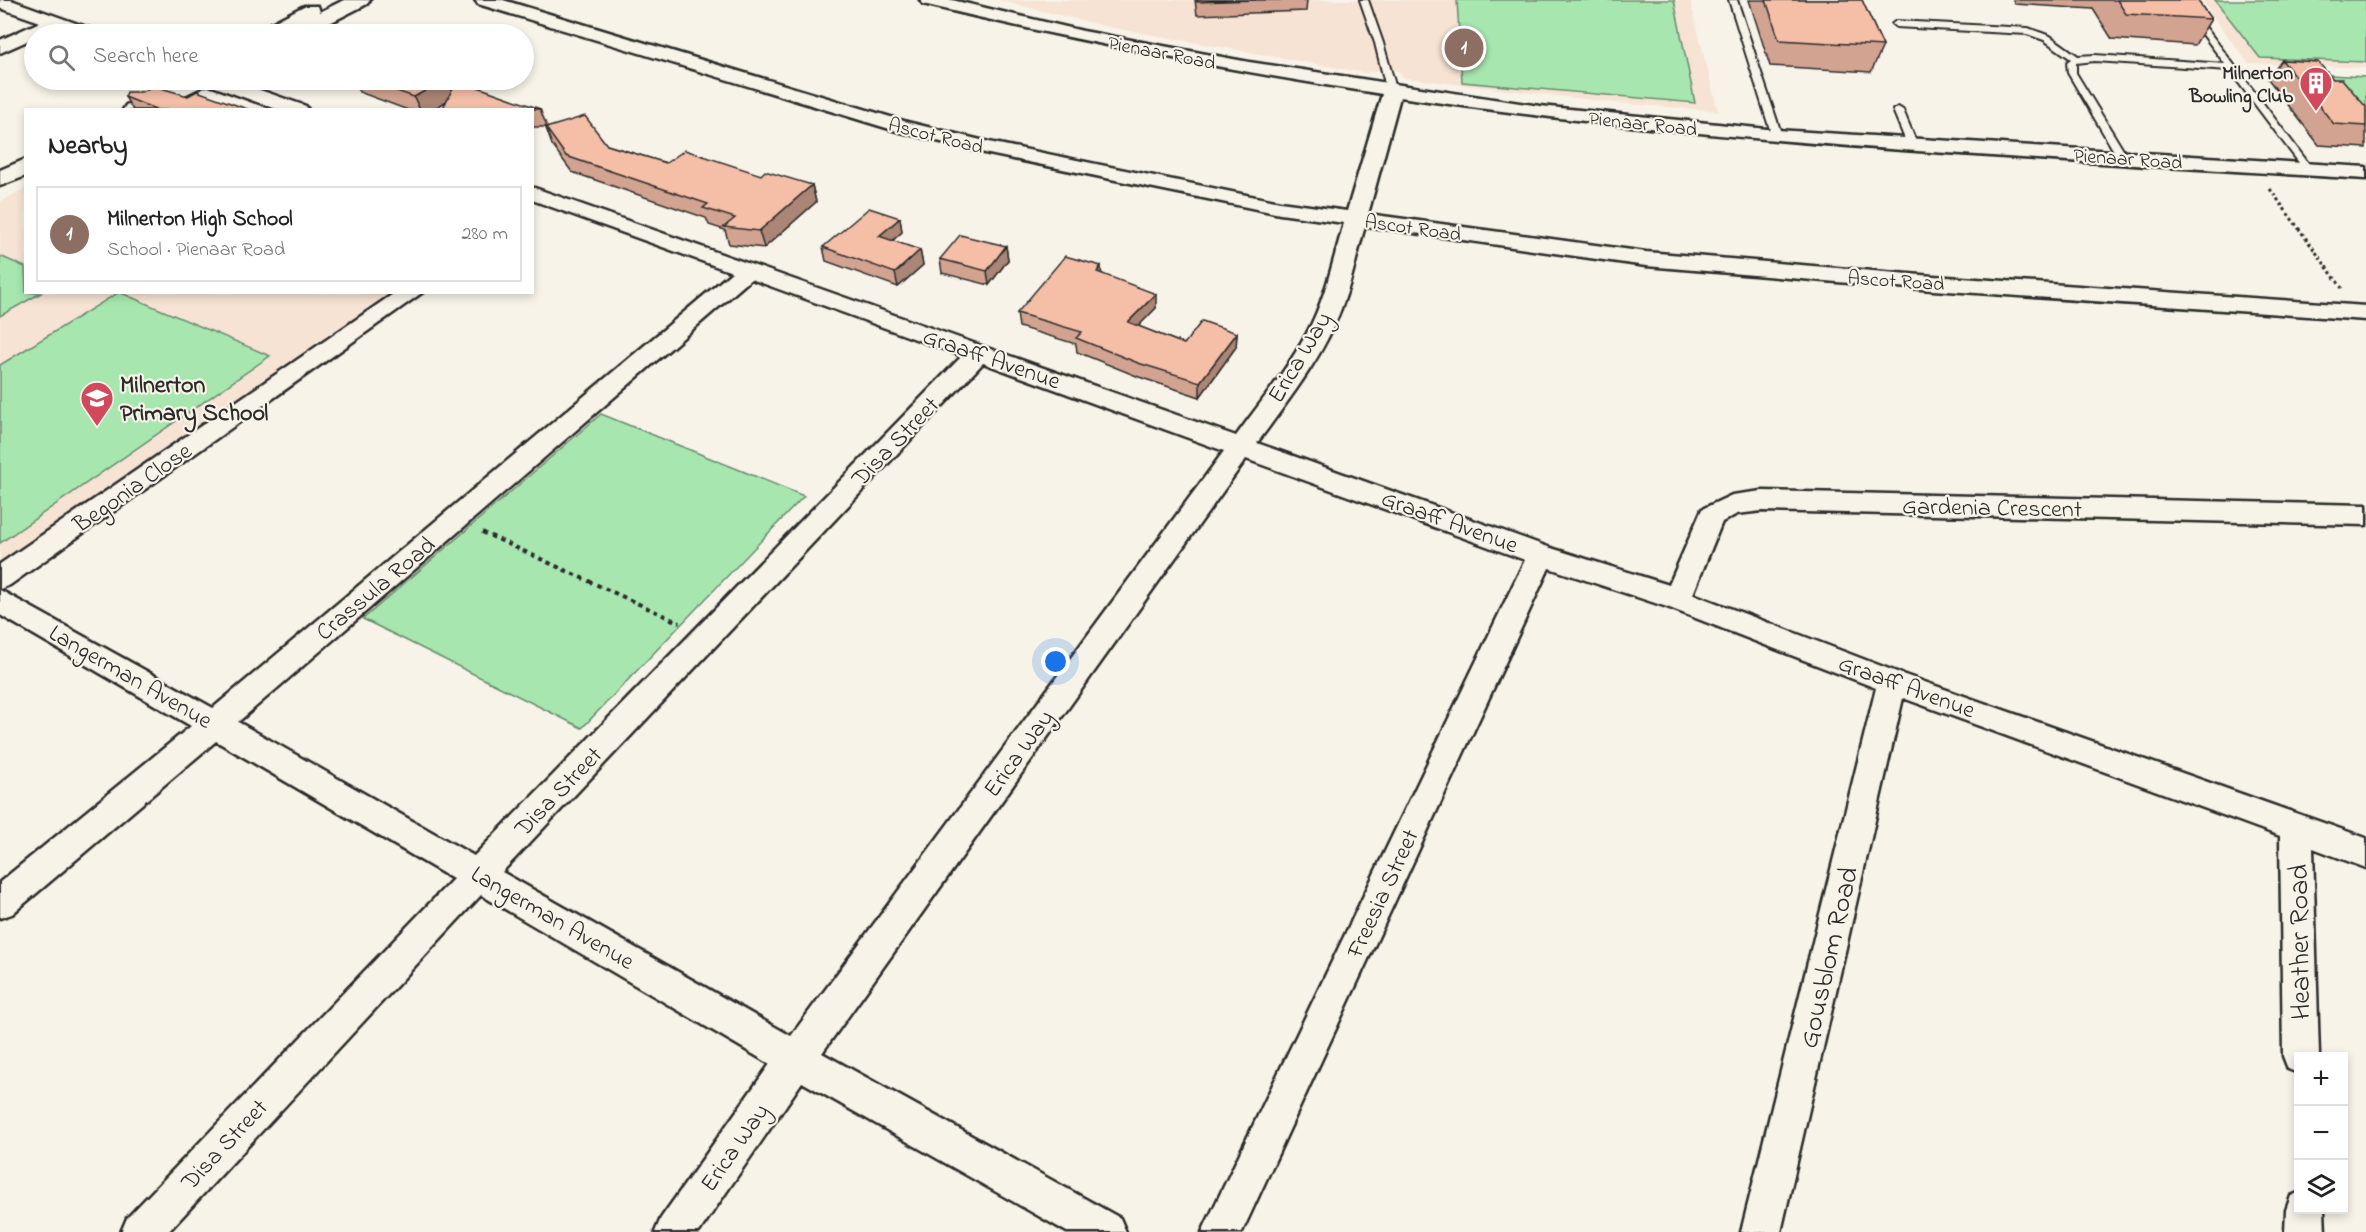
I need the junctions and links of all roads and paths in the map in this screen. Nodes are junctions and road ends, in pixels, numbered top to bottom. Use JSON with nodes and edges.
{"nodes":[{"id":1,"x":331,"y":0,"type":"edge"},
{"id":2,"x":360,"y":0,"type":"edge"},
{"id":3,"x":484,"y":0,"type":"edge"},
{"id":4,"x":929,"y":0,"type":"edge"},
{"id":5,"x":1364,"y":0,"type":"edge"},
{"id":6,"x":1733,"y":0,"type":"edge"},
{"id":7,"x":2181,"y":0,"type":"edge"},
{"id":8,"x":0,"y":2,"type":"edge"},
{"id":9,"x":55,"y":22,"type":"junction"},
{"id":10,"x":51,"y":24,"type":"edge"},
{"id":11,"x":61,"y":24,"type":"edge"},
{"id":12,"x":284,"y":24,"type":"edge"},
{"id":13,"x":313,"y":24,"type":"edge"},
{"id":14,"x":1896,"y":24,"type":"dead end"},
{"id":15,"x":24,"y":36,"type":"edge"},
{"id":16,"x":0,"y":47,"type":"edge"},
{"id":17,"x":2076,"y":59,"type":"junction"},
{"id":18,"x":2231,"y":67,"type":"junction"},
{"id":19,"x":172,"y":90,"type":"edge"},
{"id":20,"x":242,"y":90,"type":"edge"},
{"id":21,"x":1392,"y":92,"type":"junction"},
{"id":22,"x":138,"y":108,"type":"edge"},
{"id":23,"x":293,"y":108,"type":"edge"},
{"id":24,"x":1898,"y":110,"type":"dead end"},
{"id":25,"x":1777,"y":136,"type":"junction"},
{"id":26,"x":1912,"y":144,"type":"junction"},
{"id":27,"x":2123,"y":158,"type":"junction"},
{"id":28,"x":24,"y":167,"type":"edge"},
{"id":29,"x":2254,"y":167,"type":"junction"},
{"id":30,"x":2309,"y":170,"type":"junction"},
{"id":31,"x":2366,"y":173,"type":"edge"},
{"id":32,"x":0,"y":179,"type":"edge"},
{"id":33,"x":537,"y":200,"type":"edge"},
{"id":34,"x":1356,"y":219,"type":"junction"},
{"id":35,"x":747,"y":271,"type":"junction"},
{"id":36,"x":409,"y":294,"type":"edge"},
{"id":37,"x":2363,"y":313,"type":"edge"},
{"id":38,"x":979,"y":353,"type":"junction"},
{"id":39,"x":1242,"y":446,"type":"junction"},
{"id":40,"x":2366,"y":515,"type":"edge"},
{"id":41,"x":456,"y":519,"type":"junction"},
{"id":42,"x":1541,"y":555,"type":"junction"},
{"id":43,"x":0,"y":578,"type":"edge"},
{"id":44,"x":1677,"y":599,"type":"junction"},
{"id":45,"x":0,"y":601,"type":"edge"},
{"id":46,"x":708,"y":636,"type":"junction"},
{"id":47,"x":1892,"y":682,"type":"junction"},
{"id":48,"x":215,"y":724,"type":"junction"},
{"id":49,"x":2296,"y":828,"type":"junction"},
{"id":50,"x":2366,"y":853,"type":"edge"},
{"id":51,"x":479,"y":874,"type":"junction"},
{"id":52,"x":0,"y":903,"type":"edge"},
{"id":53,"x":2301,"y":1052,"type":"edge"},
{"id":54,"x":796,"y":1059,"type":"junction"},
{"id":55,"x":2305,"y":1214,"type":"edge"},
{"id":56,"x":141,"y":1232,"type":"edge"},
{"id":57,"x":675,"y":1232,"type":"edge"},
{"id":58,"x":1106,"y":1232,"type":"edge"},
{"id":59,"x":1222,"y":1232,"type":"edge"},
{"id":60,"x":1761,"y":1232,"type":"edge"},
{"id":61,"x":2305,"y":1232,"type":"edge"}],
"edges":[{"from":1,"to":12,"type":"street"},
{"from":2,"to":13,"type":"street"},
{"from":3,"to":34,"type":"street","name":"Ascot Road"},
{"from":4,"to":21,"type":"street","name":"Pienaar Road"},
{"from":5,"to":21,"type":"lane"},
{"from":6,"to":25,"type":"lane"},
{"from":7,"to":18,"type":"lane"},
{"from":8,"to":9,"type":"street"},
{"from":9,"to":10,"type":"street"},
{"from":9,"to":11,"type":"street"},
{"from":14,"to":17,"type":"lane"},
{"from":15,"to":16,"type":"street"},
{"from":17,"to":18,"type":"lane"},
{"from":17,"to":27,"type":"lane"},
{"from":18,"to":30,"type":"lane"},
{"from":19,"to":22,"type":"street"},
{"from":20,"to":23,"type":"street"},
{"from":21,"to":25,"type":"street","name":"Pienaar Road"},
{"from":21,"to":34,"type":"street","name":"Erica Way"},
{"from":24,"to":26,"type":"lane"},
{"from":25,"to":26,"type":"street","name":"Pienaar Road"},
{"from":26,"to":27,"type":"street","name":"Pienaar Road"},
{"from":27,"to":29,"type":"street","name":"Pienaar Road"},
{"from":28,"to":32,"type":"street"},
{"from":29,"to":30,"type":"street","name":"Pienaar Road"},
{"from":29,"to":37,"type":"path"},
{"from":30,"to":31,"type":"street","name":"Pienaar Road"},
{"from":33,"to":35,"type":"street","name":"Graaff Avenue"},
{"from":34,"to":37,"type":"street","name":"Ascot Road"},
{"from":34,"to":39,"type":"street","name":"Erica Way"},
{"from":35,"to":38,"type":"street","name":"Graaff Avenue"},
{"from":35,"to":41,"type":"street","name":"Crassula Road"},
{"from":36,"to":43,"type":"street","name":"Begonia Close"},
{"from":38,"to":39,"type":"street","name":"Graaff Avenue"},
{"from":38,"to":46,"type":"street","name":"Disa Street"},
{"from":39,"to":42,"type":"street","name":"Graaff Avenue"},
{"from":39,"to":54,"type":"street","name":"Erica Way"},
{"from":40,"to":44,"type":"street","name":"Gardenia Crescent"},
{"from":41,"to":46,"type":"path"},
{"from":41,"to":48,"type":"street","name":"Crassula Road"},
{"from":42,"to":44,"type":"street","name":"Graaff Avenue"},
{"from":42,"to":59,"type":"street","name":"Freesia Street"},
{"from":44,"to":47,"type":"street","name":"Graaff Avenue"},
{"from":45,"to":48,"type":"street","name":"Langerman Avenue"},
{"from":46,"to":51,"type":"street","name":"Disa Street"},
{"from":47,"to":49,"type":"street","name":"Graaff Avenue"},
{"from":47,"to":60,"type":"street","name":"Gousblom Road"},
{"from":48,"to":51,"type":"street","name":"Langerman Avenue"},
{"from":48,"to":52,"type":"street","name":"Crassula Road"},
{"from":49,"to":50,"type":"street","name":"Graaff Avenue"},
{"from":49,"to":53,"type":"street","name":"Heather Road"},
{"from":51,"to":54,"type":"street","name":"Langerman Avenue"},
{"from":51,"to":56,"type":"street","name":"Disa Street"},
{"from":54,"to":57,"type":"street","name":"Erica Way"},
{"from":54,"to":58,"type":"street","name":"Langerman Avenue"},
{"from":55,"to":61,"type":"street"}]}
